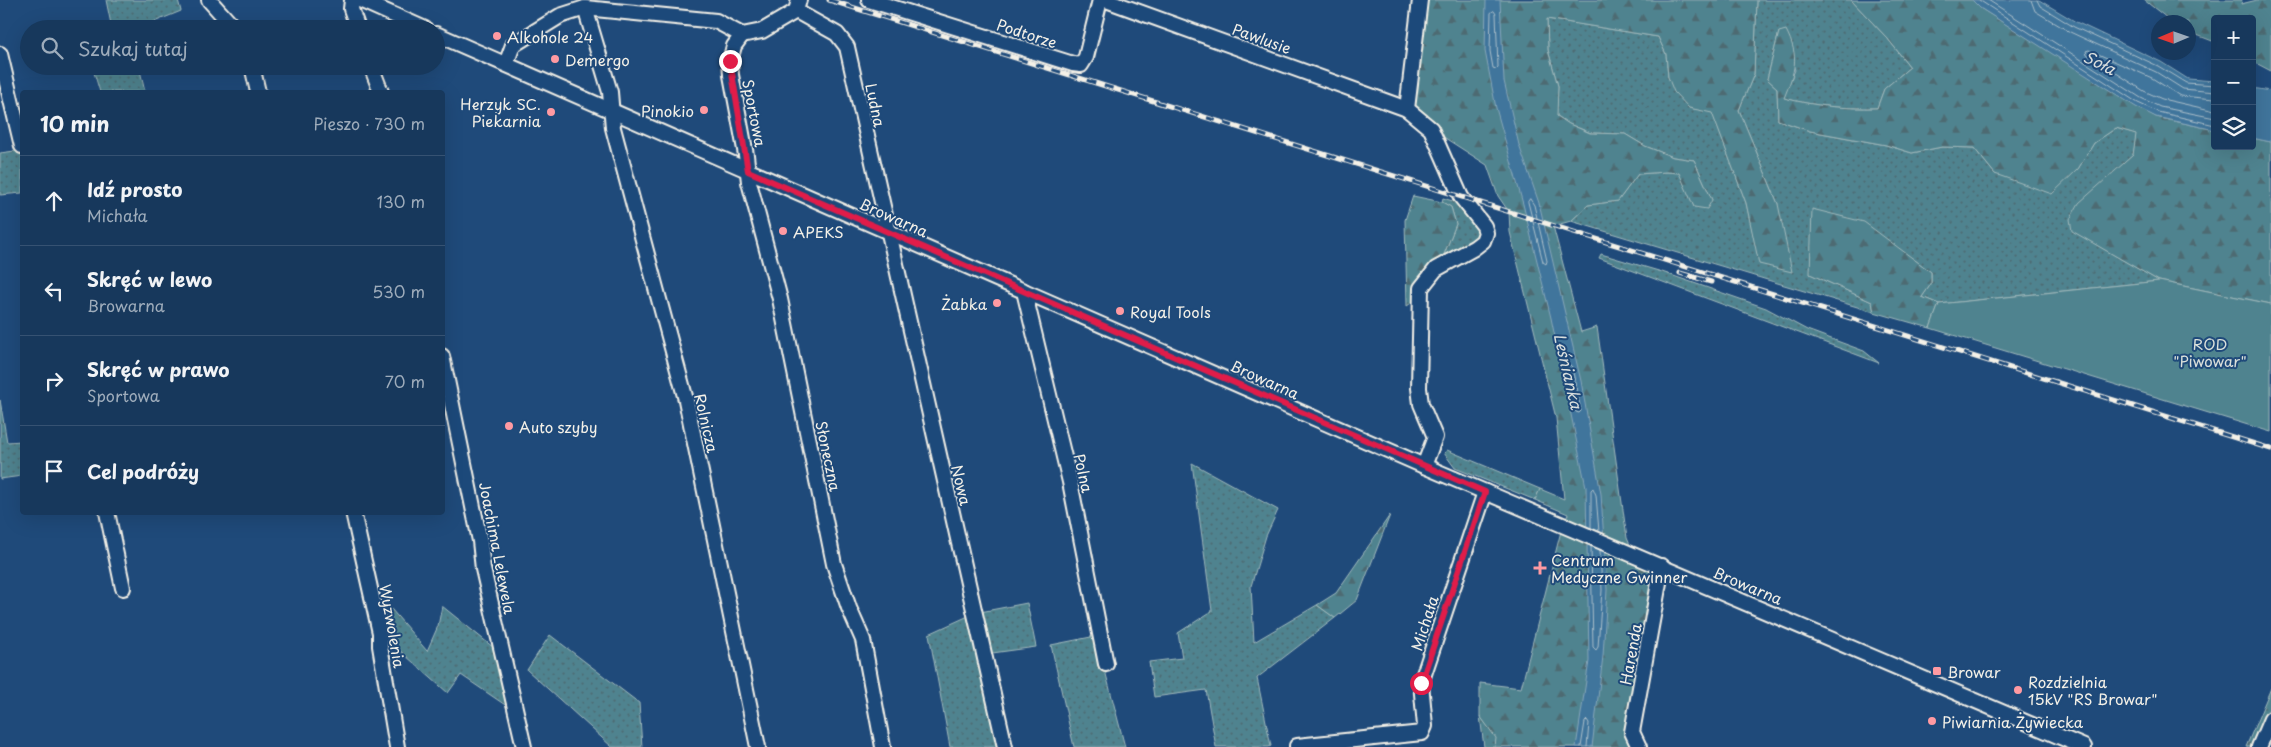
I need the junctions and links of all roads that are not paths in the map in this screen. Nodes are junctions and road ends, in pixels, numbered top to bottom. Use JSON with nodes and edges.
{"nodes":[{"id":1,"x":202,"y":0,"type":"edge"},
{"id":2,"x":209,"y":0,"type":"edge"},
{"id":3,"x":352,"y":0,"type":"edge"},
{"id":4,"x":360,"y":0,"type":"edge"},
{"id":5,"x":870,"y":0,"type":"edge"},
{"id":6,"x":1100,"y":0,"type":"edge"},
{"id":7,"x":1106,"y":0,"type":"edge"},
{"id":8,"x":1420,"y":0,"type":"edge"},
{"id":9,"x":798,"y":6,"type":"edge"},
{"id":10,"x":585,"y":8,"type":"junction"},
{"id":11,"x":226,"y":20,"type":"edge"},
{"id":12,"x":227,"y":20,"type":"edge"},
{"id":13,"x":355,"y":20,"type":"edge"},
{"id":14,"x":405,"y":20,"type":"edge"},
{"id":15,"x":742,"y":35,"type":"junction"},
{"id":16,"x":445,"y":38,"type":"edge"},
{"id":17,"x":0,"y":54,"type":"edge"},
{"id":18,"x":506,"y":64,"type":"junction"},
{"id":19,"x":254,"y":75,"type":"edge"},
{"id":20,"x":374,"y":75,"type":"edge"},
{"id":21,"x":258,"y":90,"type":"edge"},
{"id":22,"x":379,"y":90,"type":"edge"},
{"id":23,"x":1406,"y":109,"type":"junction"},
{"id":24,"x":612,"y":110,"type":"junction"},
{"id":25,"x":20,"y":138,"type":"edge"},
{"id":26,"x":748,"y":171,"type":"junction"},
{"id":27,"x":887,"y":231,"type":"junction"},
{"id":28,"x":1024,"y":291,"type":"junction"},
{"id":29,"x":445,"y":371,"type":"edge"},
{"id":30,"x":1424,"y":466,"type":"junction"},
{"id":31,"x":1485,"y":492,"type":"junction"},
{"id":32,"x":108,"y":515,"type":"edge"},
{"id":33,"x":354,"y":515,"type":"edge"},
{"id":34,"x":1662,"y":566,"type":"junction"},
{"id":35,"x":123,"y":588,"type":"dead end"},
{"id":36,"x":1106,"y":664,"type":"dead end"},
{"id":37,"x":2271,"y":719,"type":"edge"},
{"id":38,"x":1297,"y":746,"type":"edge"},
{"id":39,"x":397,"y":747,"type":"edge"},
{"id":40,"x":524,"y":747,"type":"edge"},
{"id":41,"x":758,"y":747,"type":"edge"},
{"id":42,"x":883,"y":747,"type":"edge"},
{"id":43,"x":1004,"y":747,"type":"edge"},
{"id":44,"x":1639,"y":747,"type":"edge"},
{"id":45,"x":2084,"y":747,"type":"edge"},
{"id":46,"x":2259,"y":747,"type":"edge"}],
"edges":[{"from":1,"to":11,"type":"street"},
{"from":2,"to":12,"type":"street"},
{"from":3,"to":13,"type":"street"},
{"from":4,"to":14,"type":"street"},
{"from":5,"to":6,"type":"street","name":"Podtorze"},
{"from":7,"to":23,"type":"street","name":"Pawlusie"},
{"from":8,"to":23,"type":"street"},
{"from":9,"to":15,"type":"street","name":"Ludna"},
{"from":9,"to":27,"type":"street","name":"Ludna"},
{"from":10,"to":15,"type":"street"},
{"from":10,"to":18,"type":"street"},
{"from":10,"to":24,"type":"street"},
{"from":15,"to":26,"type":"street","name":"Sportowa"},
{"from":16,"to":18,"type":"street","name":"Browarna"},
{"from":17,"to":25,"type":"street"},
{"from":18,"to":24,"type":"street","name":"Browarna"},
{"from":19,"to":21,"type":"street"},
{"from":20,"to":22,"type":"street"},
{"from":23,"to":30,"type":"street","name":"Pawlusie"},
{"from":24,"to":26,"type":"street","name":"Browarna"},
{"from":24,"to":41,"type":"street","name":"Rolnicza"},
{"from":26,"to":27,"type":"street","name":"Browarna"},
{"from":26,"to":42,"type":"street","name":"Słoneczna"},
{"from":27,"to":28,"type":"street","name":"Browarna"},
{"from":27,"to":43,"type":"street","name":"Nowa"},
{"from":28,"to":30,"type":"street","name":"Browarna"},
{"from":28,"to":36,"type":"street","name":"Polna"},
{"from":29,"to":40,"type":"street","name":"Joachima Lelewela"},
{"from":30,"to":31,"type":"street","name":"Browarna"},
{"from":31,"to":34,"type":"street","name":"Browarna"},
{"from":31,"to":38,"type":"street","name":"Michała"},
{"from":32,"to":35,"type":"street"},
{"from":33,"to":39,"type":"street","name":"Wyzwolenia"},
{"from":34,"to":44,"type":"street","name":"Harenda"},
{"from":34,"to":45,"type":"street","name":"Browarna"},
{"from":37,"to":46,"type":"street"}]}
